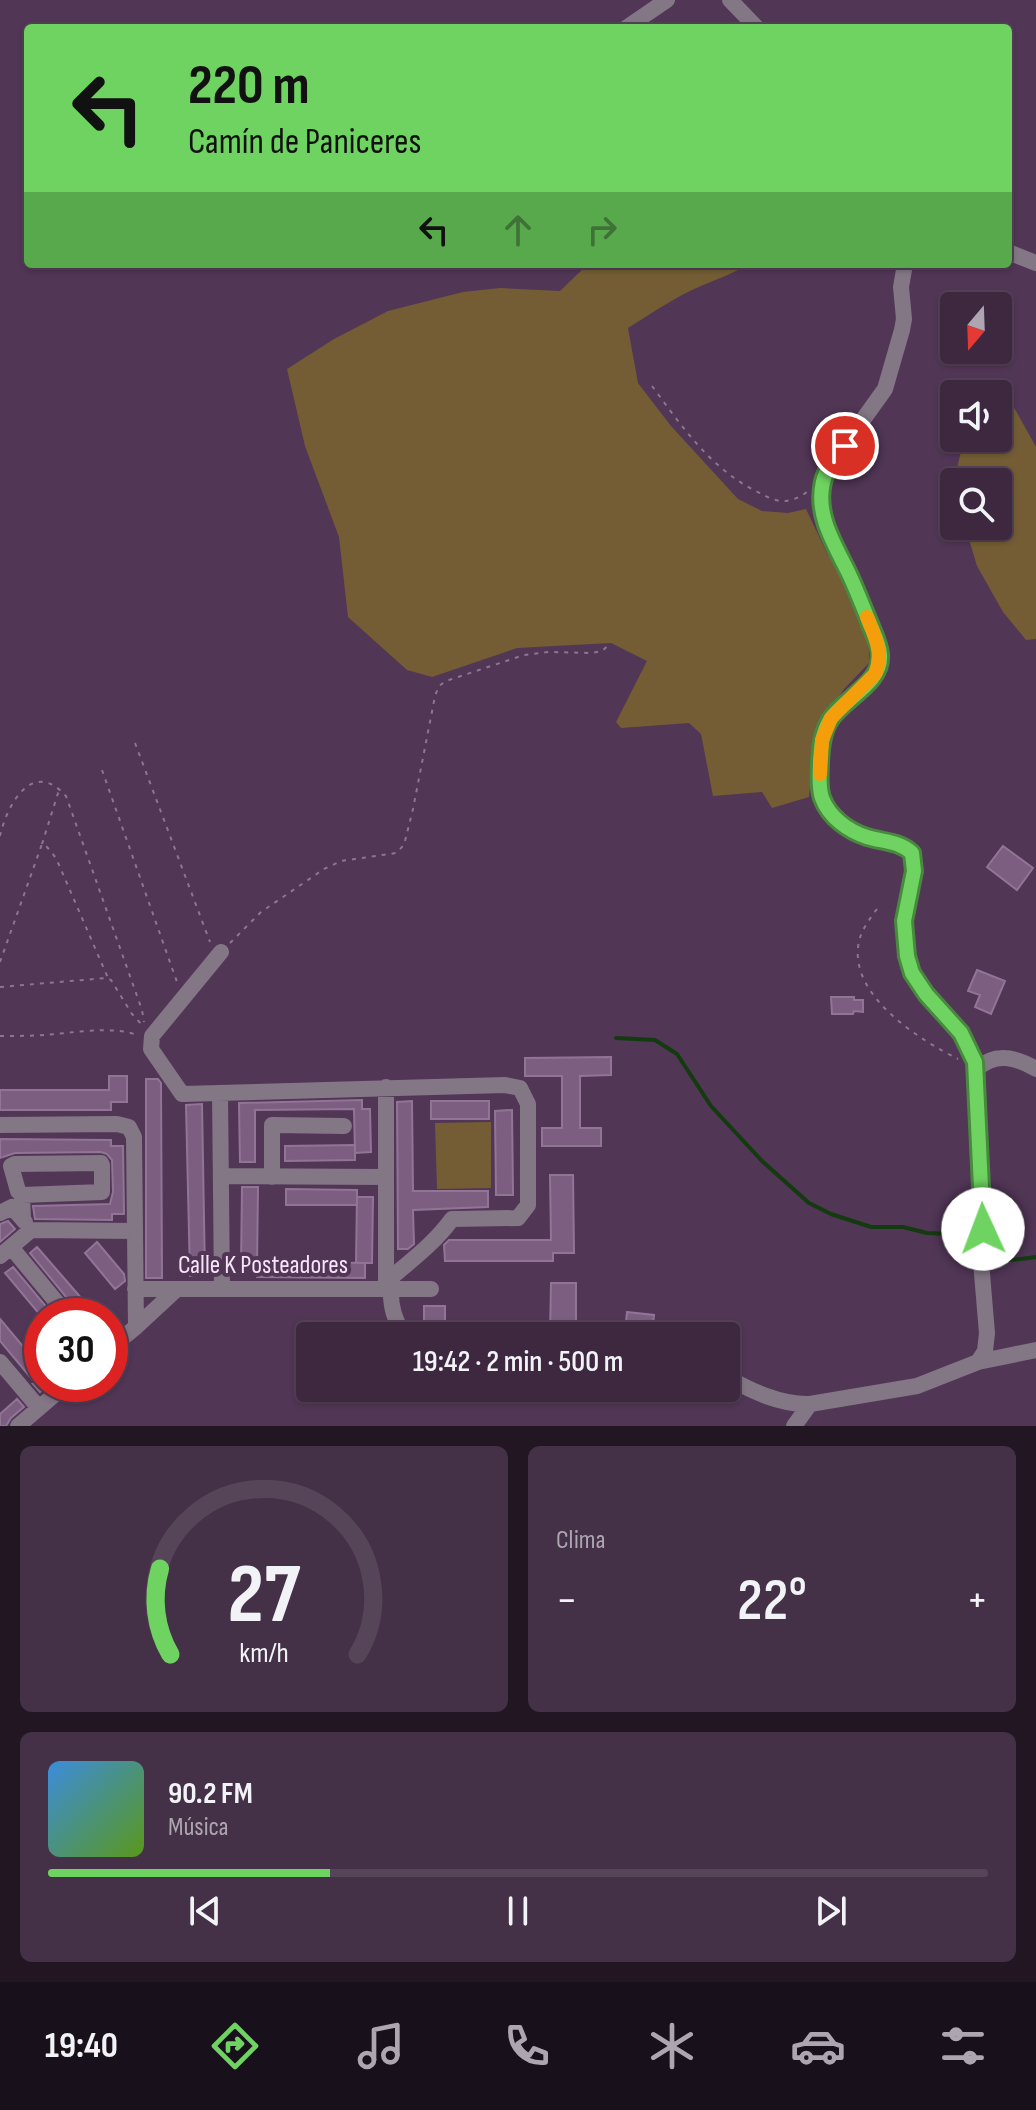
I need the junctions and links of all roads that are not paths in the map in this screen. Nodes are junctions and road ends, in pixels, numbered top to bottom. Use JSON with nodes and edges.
{"nodes":[{"id":1,"x":667,"y":0,"type":"edge"},
{"id":2,"x":730,"y":0,"type":"edge"},
{"id":3,"x":632,"y":24,"type":"edge"},
{"id":4,"x":753,"y":24,"type":"edge"},
{"id":5,"x":1012,"y":254,"type":"edge"},
{"id":6,"x":1036,"y":263,"type":"edge"},
{"id":7,"x":904,"y":268,"type":"edge"},
{"id":8,"x":219,"y":955,"type":"road end"},
{"id":9,"x":977,"y":1069,"type":"junction"},
{"id":10,"x":1036,"y":1069,"type":"edge"},
{"id":11,"x":386,"y":1087,"type":"junction"},
{"id":12,"x":220,"y":1093,"type":"junction"},
{"id":13,"x":0,"y":1125,"type":"edge"},
{"id":14,"x":344,"y":1126,"type":"dead end"},
{"id":15,"x":221,"y":1176,"type":"junction"},
{"id":16,"x":272,"y":1177,"type":"junction"},
{"id":17,"x":385,"y":1177,"type":"junction"},
{"id":18,"x":22,"y":1195,"type":"junction"},
{"id":19,"x":0,"y":1213,"type":"edge"},
{"id":20,"x":27,"y":1224,"type":"junction"},
{"id":21,"x":135,"y":1231,"type":"junction"},
{"id":22,"x":5,"y":1252,"type":"edge"},
{"id":23,"x":387,"y":1286,"type":"junction"},
{"id":24,"x":135,"y":1289,"type":"junction"},
{"id":25,"x":177,"y":1289,"type":"junction"},
{"id":26,"x":222,"y":1289,"type":"junction"},
{"id":27,"x":431,"y":1289,"type":"dead end"},
{"id":28,"x":50,"y":1298,"type":"edge"},
{"id":29,"x":396,"y":1322,"type":"edge"},
{"id":30,"x":136,"y":1327,"type":"junction"},
{"id":31,"x":128,"y":1333,"type":"edge"},
{"id":32,"x":1036,"y":1350,"type":"edge"},
{"id":33,"x":0,"y":1362,"type":"edge"},
{"id":34,"x":978,"y":1362,"type":"junction"},
{"id":35,"x":740,"y":1385,"type":"edge"},
{"id":36,"x":46,"y":1402,"type":"edge"},
{"id":37,"x":810,"y":1404,"type":"junction"},
{"id":38,"x":39,"y":1408,"type":"junction"},
{"id":39,"x":18,"y":1426,"type":"edge"},
{"id":40,"x":794,"y":1426,"type":"edge"}],
"edges":[{"from":1,"to":3,"type":"street"},
{"from":2,"to":4,"type":"street"},
{"from":5,"to":6,"type":"street"},
{"from":7,"to":9,"type":"street"},
{"from":8,"to":12,"type":"street"},
{"from":9,"to":10,"type":"street"},
{"from":9,"to":34,"type":"street"},
{"from":11,"to":12,"type":"street"},
{"from":11,"to":17,"type":"street"},
{"from":11,"to":23,"type":"street"},
{"from":12,"to":15,"type":"street"},
{"from":13,"to":21,"type":"street"},
{"from":14,"to":16,"type":"street"},
{"from":15,"to":16,"type":"street"},
{"from":15,"to":26,"type":"street"},
{"from":16,"to":17,"type":"street"},
{"from":17,"to":23,"type":"street"},
{"from":18,"to":18,"type":"street"},
{"from":18,"to":20,"type":"street"},
{"from":19,"to":20,"type":"street"},
{"from":20,"to":21,"type":"street"},
{"from":20,"to":22,"type":"street"},
{"from":21,"to":24,"type":"street"},
{"from":22,"to":28,"type":"street"},
{"from":23,"to":26,"type":"street","name":"Calle K Posteadores"},
{"from":23,"to":27,"type":"street","name":"Calle K Posteadores"},
{"from":23,"to":29,"type":"street"},
{"from":24,"to":25,"type":"street","name":"Calle K Posteadores"},
{"from":24,"to":30,"type":"street"},
{"from":25,"to":26,"type":"street","name":"Calle K Posteadores"},
{"from":25,"to":30,"type":"street"},
{"from":30,"to":31,"type":"street"},
{"from":32,"to":34,"type":"street"},
{"from":33,"to":38,"type":"street"},
{"from":34,"to":37,"type":"street"},
{"from":35,"to":37,"type":"street"},
{"from":36,"to":38,"type":"street"},
{"from":37,"to":40,"type":"street"},
{"from":38,"to":39,"type":"street"}]}
